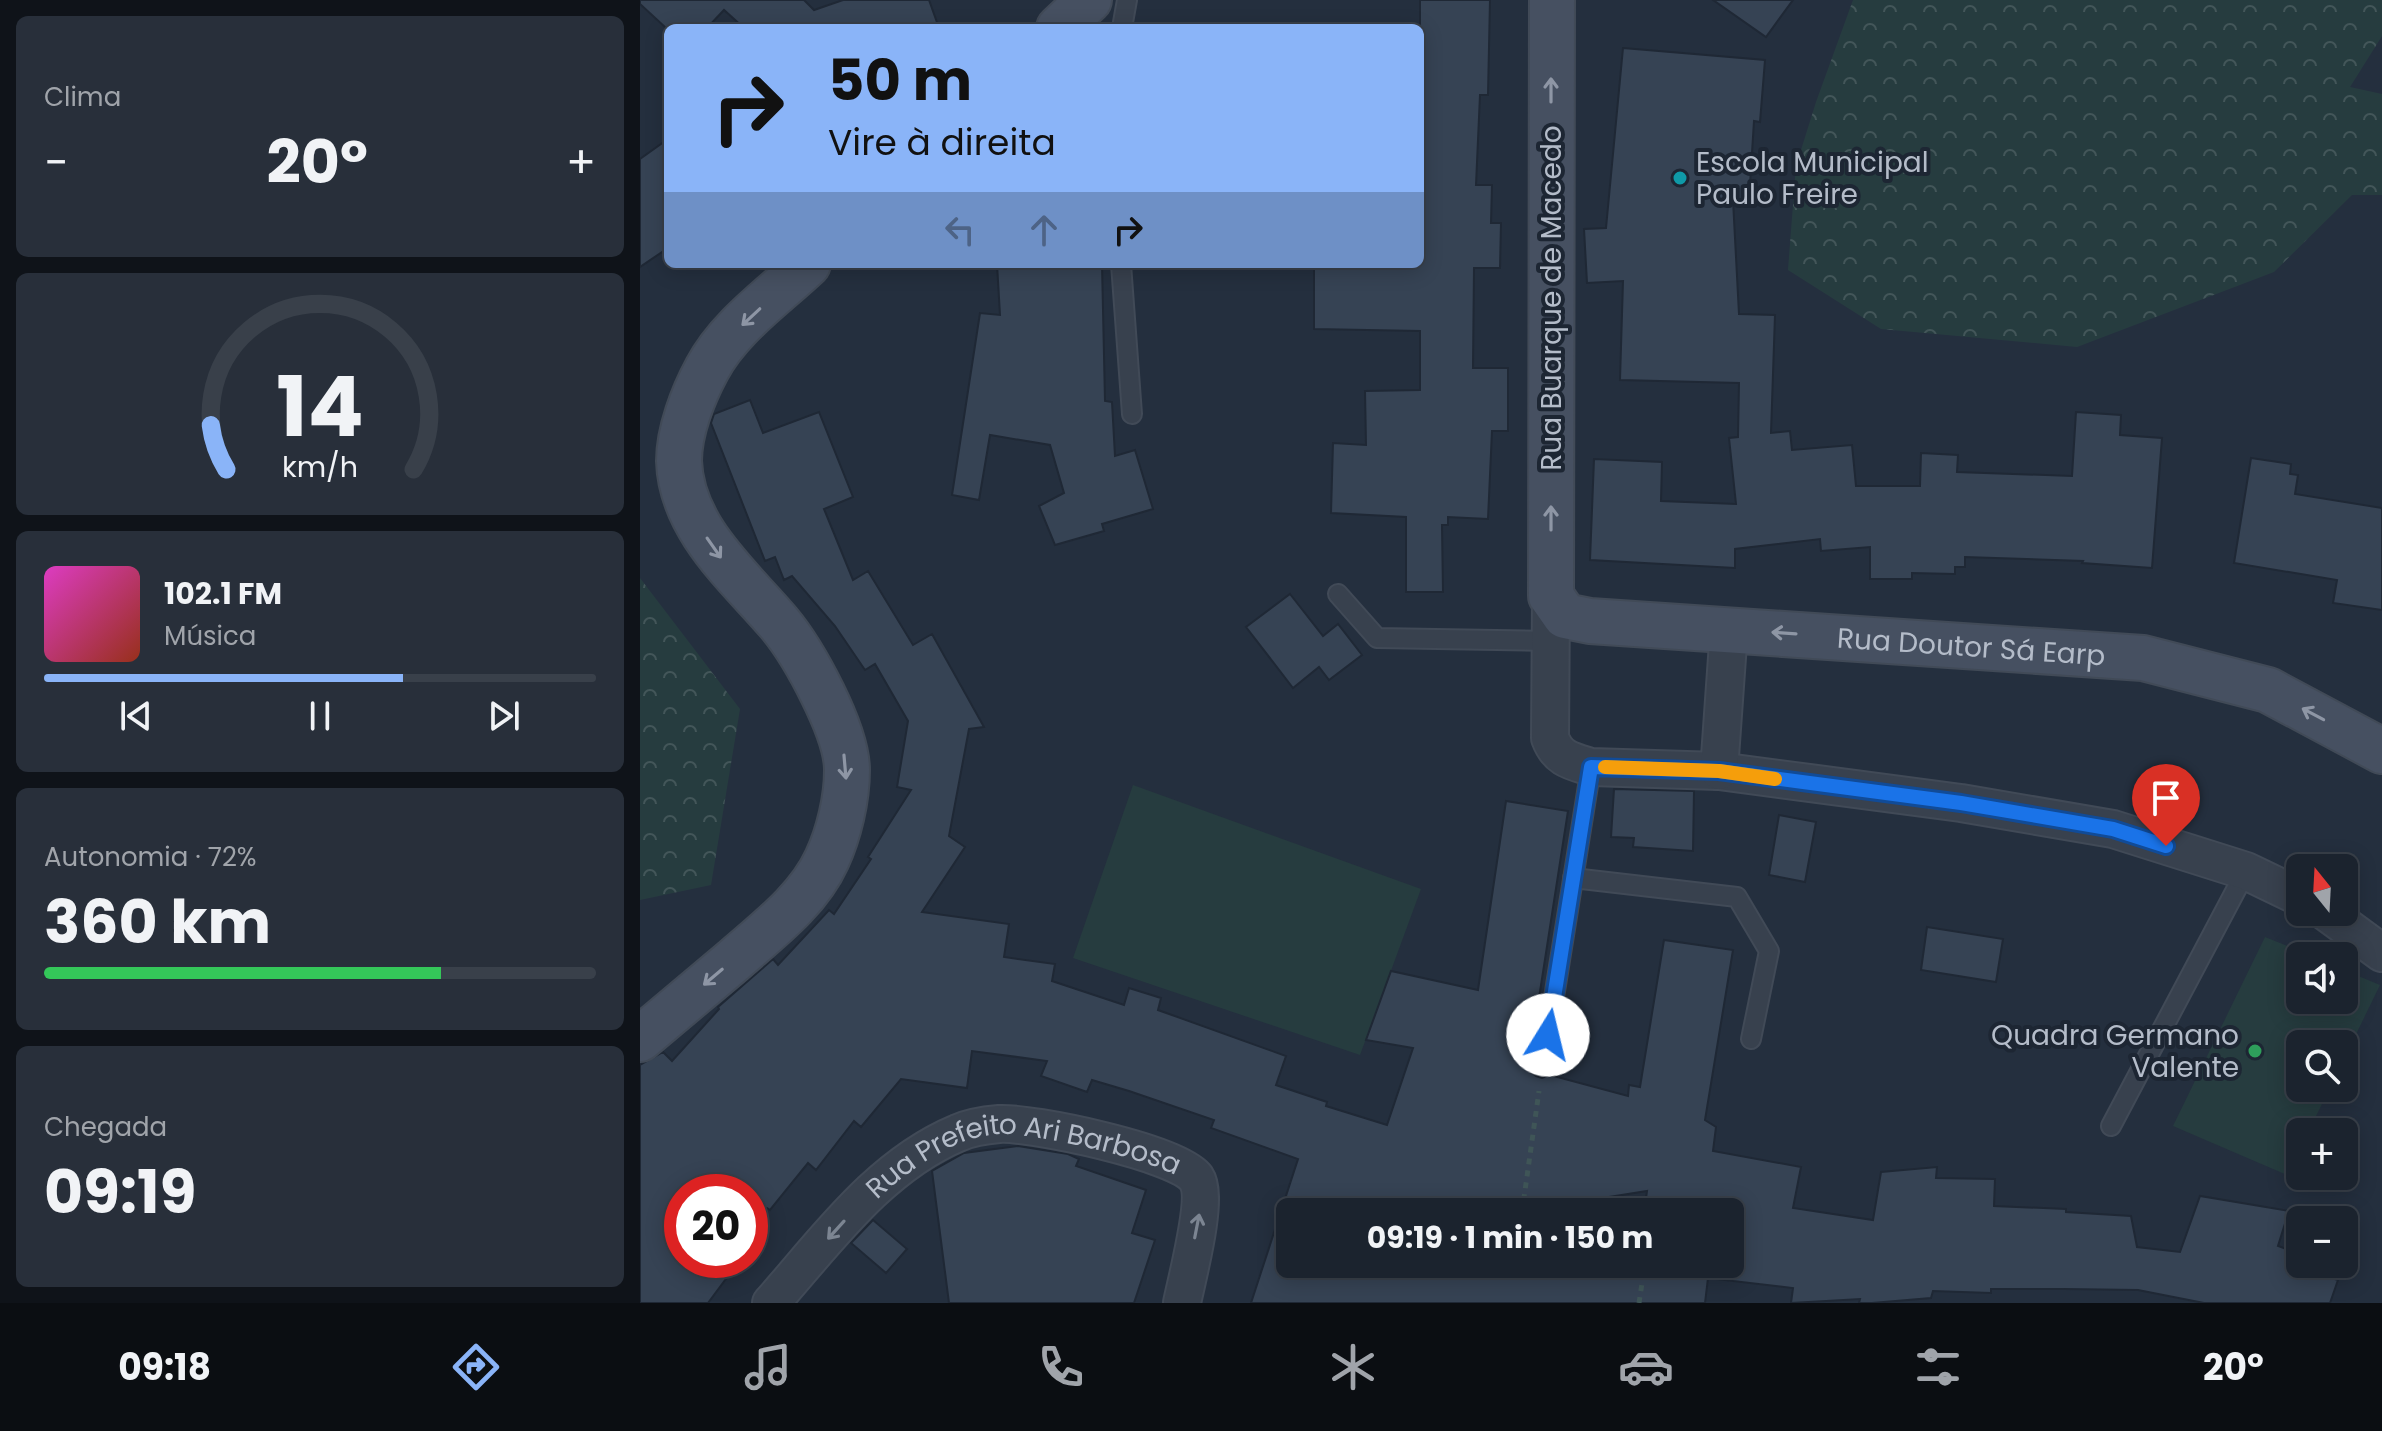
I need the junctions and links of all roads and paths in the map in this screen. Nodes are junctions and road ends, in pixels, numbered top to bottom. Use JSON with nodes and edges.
{"nodes":[{"id":1,"x":1089,"y":0,"type":"edge"},
{"id":2,"x":1127,"y":0,"type":"edge"},
{"id":3,"x":1552,"y":0,"type":"edge"},
{"id":4,"x":1063,"y":24,"type":"edge"},
{"id":5,"x":1123,"y":24,"type":"edge"},
{"id":6,"x":804,"y":268,"type":"edge"},
{"id":7,"x":1121,"y":268,"type":"edge"},
{"id":8,"x":1132,"y":414,"type":"dead end"},
{"id":9,"x":1338,"y":594,"type":"dead end"},
{"id":10,"x":1551,"y":596,"type":"junction"},
{"id":11,"x":1729,"y":629,"type":"junction"},
{"id":12,"x":1550,"y":641,"type":"junction"},
{"id":13,"x":2382,"y":751,"type":"edge"},
{"id":14,"x":1591,"y":767,"type":"junction"},
{"id":15,"x":1719,"y":771,"type":"junction"},
{"id":16,"x":2246,"y":871,"type":"junction"},
{"id":17,"x":1573,"y":878,"type":"junction"},
{"id":18,"x":2286,"y":890,"type":"edge"},
{"id":19,"x":2345,"y":926,"type":"edge"},
{"id":20,"x":2382,"y":953,"type":"edge"},
{"id":21,"x":640,"y":1039,"type":"edge"},
{"id":22,"x":1751,"y":1039,"type":"dead end"},
{"id":23,"x":1543,"y":1066,"type":"joint"},
{"id":24,"x":2111,"y":1126,"type":"dead end"},
{"id":25,"x":1524,"y":1198,"type":"edge"},
{"id":26,"x":1643,"y":1278,"type":"edge"},
{"id":27,"x":771,"y":1303,"type":"edge"},
{"id":28,"x":1182,"y":1303,"type":"edge"},
{"id":29,"x":1639,"y":1303,"type":"edge"}],
"edges":[{"from":1,"to":4,"type":"main road"},
{"from":2,"to":5,"type":"lane"},
{"from":10,"to":3,"type":"main road","name":"Rua Buarque de Macedo","one_way":true},
{"from":6,"to":21,"type":"main road","one_way":true},
{"from":7,"to":8,"type":"lane"},
{"from":9,"to":12,"type":"lane"},
{"from":10,"to":11,"type":"main road","name":"Rua Doutor Sá Earp"},
{"from":10,"to":12,"type":"street"},
{"from":13,"to":11,"type":"main road","name":"Rua Doutor Sá Earp","one_way":true},
{"from":11,"to":15,"type":"street"},
{"from":12,"to":14,"type":"street"},
{"from":14,"to":15,"type":"street"},
{"from":14,"to":17,"type":"lane"},
{"from":15,"to":16,"type":"street"},
{"from":16,"to":18,"type":"street"},
{"from":16,"to":24,"type":"lane"},
{"from":17,"to":22,"type":"lane"},
{"from":17,"to":23,"type":"lane"},
{"from":19,"to":20,"type":"street"},
{"from":23,"to":25,"type":"path"},
{"from":26,"to":29,"type":"path"},
{"from":28,"to":27,"type":"street","name":"Rua Prefeito Ari Barbosa","one_way":true}]}
